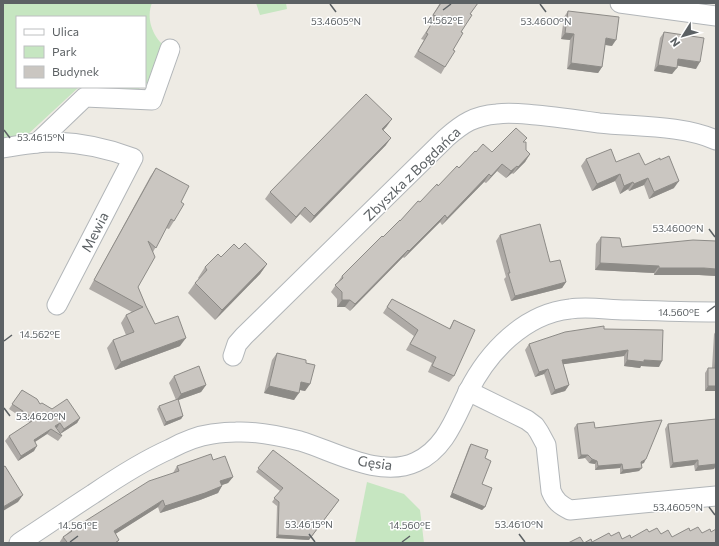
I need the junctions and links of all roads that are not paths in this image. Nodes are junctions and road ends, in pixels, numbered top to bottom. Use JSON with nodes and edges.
{"nodes":[{"id":1,"x":620,"y":3,"type":"edge"},
{"id":2,"x":716,"y":16,"type":"edge"},
{"id":3,"x":170,"y":49,"type":"dead end"},
{"id":4,"x":716,"y":140,"type":"edge"},
{"id":5,"x":37,"y":143,"type":"junction"},
{"id":6,"x":3,"y":148,"type":"edge"},
{"id":7,"x":57,"y":305,"type":"dead end"},
{"id":8,"x":716,"y":312,"type":"edge"},
{"id":9,"x":233,"y":356,"type":"dead end"},
{"id":10,"x":468,"y":391,"type":"junction"},
{"id":11,"x":716,"y":496,"type":"edge"},
{"id":12,"x":19,"y":543,"type":"edge"}],
"edges":[{"from":1,"to":2,"type":"street"},
{"from":3,"to":5,"type":"street"},
{"from":4,"to":9,"type":"street","name":"Zbyszka z Bogdańca"},
{"from":5,"to":6,"type":"street"},
{"from":5,"to":7,"type":"street","name":"Mewia"},
{"from":8,"to":10,"type":"street","name":"Gęsia"},
{"from":10,"to":11,"type":"street"},
{"from":10,"to":12,"type":"street","name":"Gęsia"}]}
